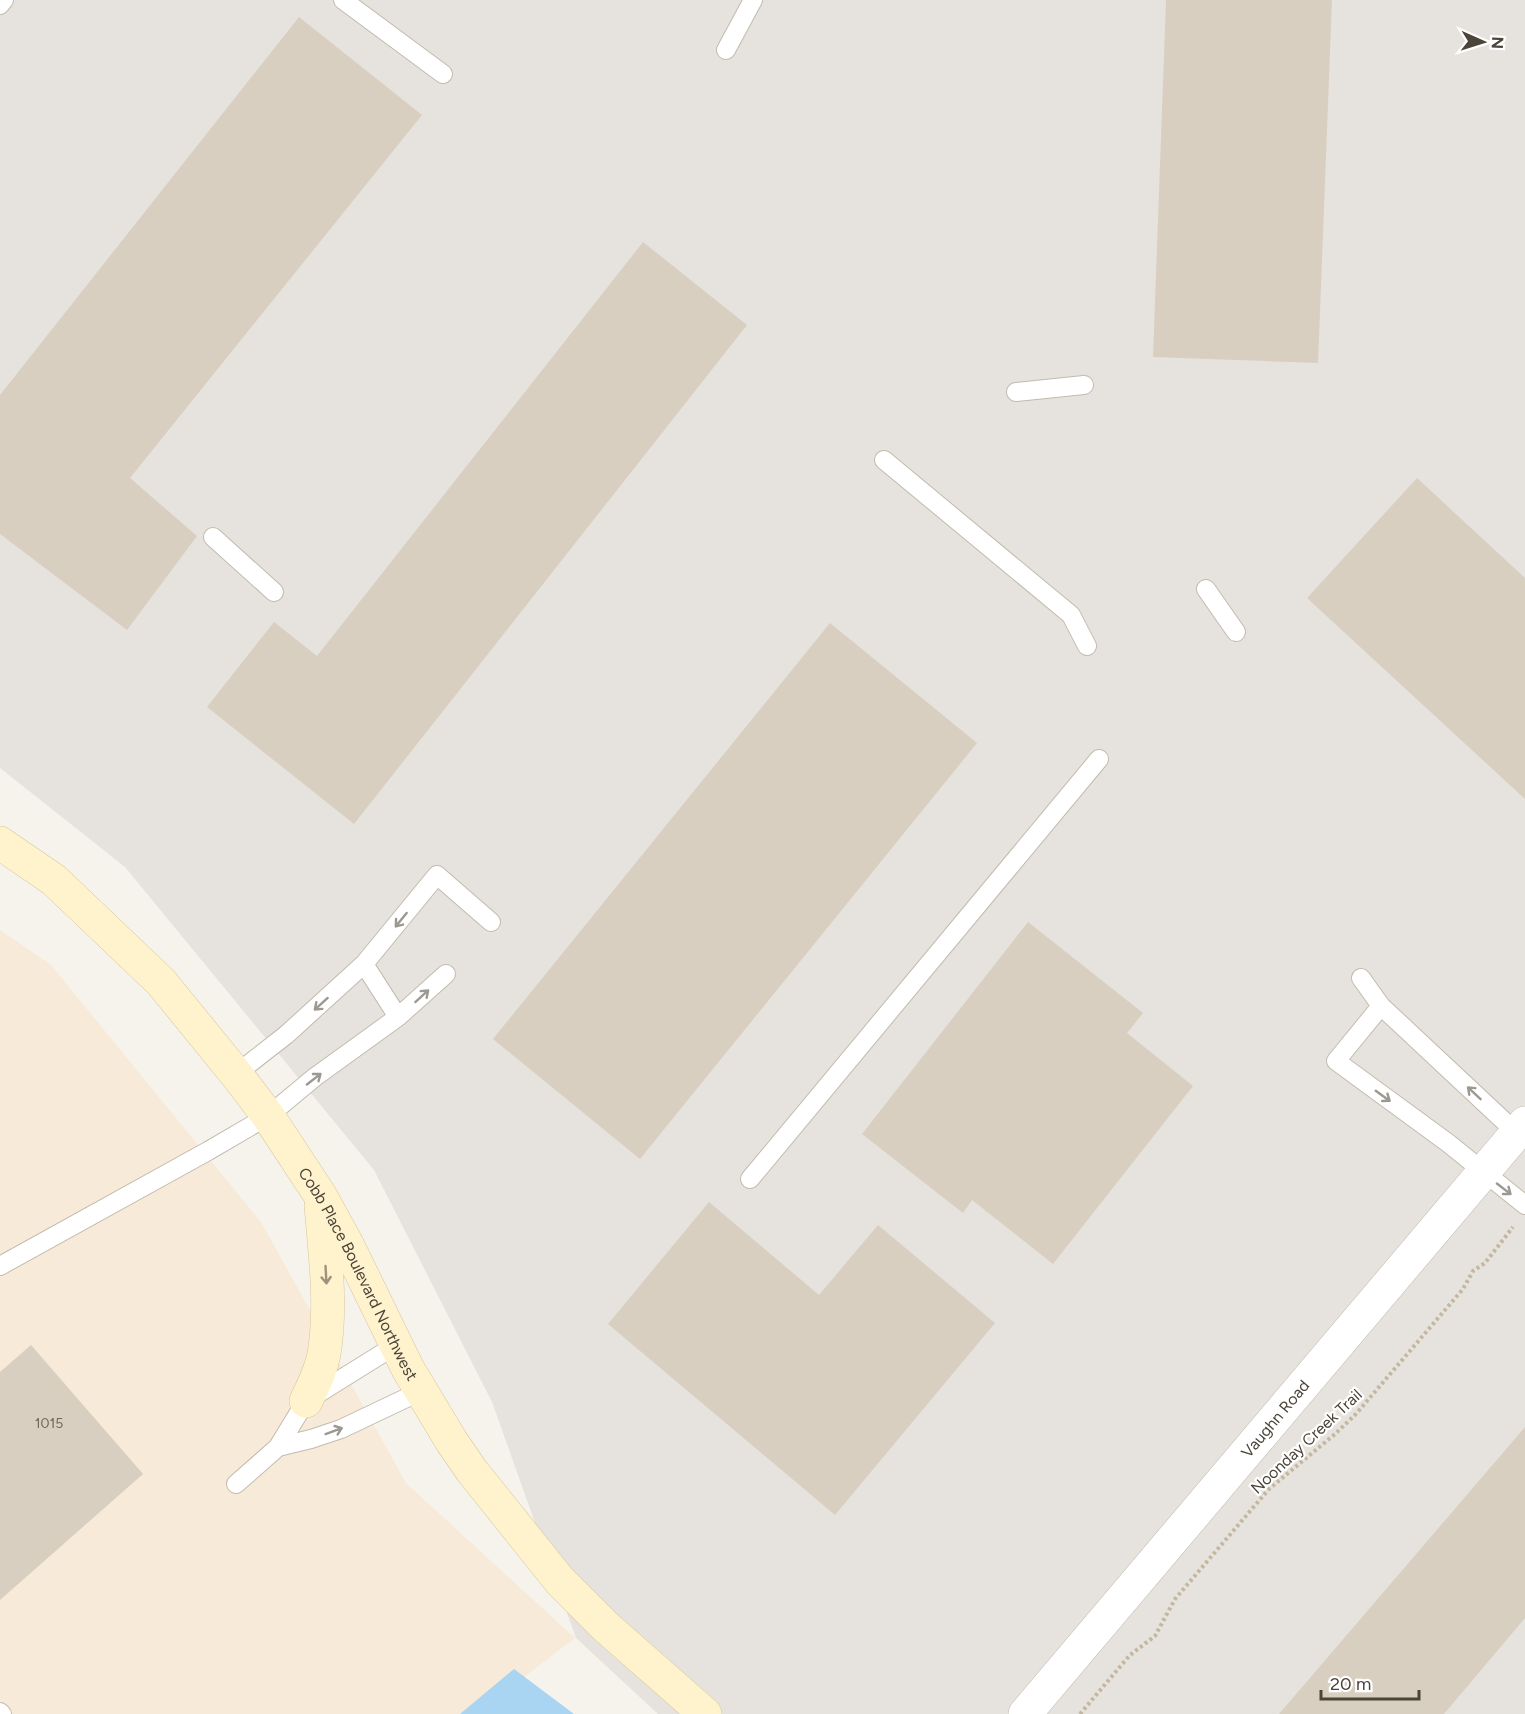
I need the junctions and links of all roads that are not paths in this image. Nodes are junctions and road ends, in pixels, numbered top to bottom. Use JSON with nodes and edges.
{"nodes":[{"id":1,"x":4,"y":0,"type":"edge"},
{"id":2,"x":344,"y":0,"type":"edge"},
{"id":3,"x":753,"y":0,"type":"edge"},
{"id":4,"x":0,"y":5,"type":"edge"},
{"id":5,"x":726,"y":50,"type":"dead end"},
{"id":6,"x":443,"y":74,"type":"dead end"},
{"id":7,"x":1083,"y":385,"type":"dead end"},
{"id":8,"x":1016,"y":392,"type":"dead end"},
{"id":9,"x":884,"y":460,"type":"dead end"},
{"id":10,"x":213,"y":537,"type":"dead end"},
{"id":11,"x":1206,"y":589,"type":"dead end"},
{"id":12,"x":274,"y":592,"type":"dead end"},
{"id":13,"x":1236,"y":632,"type":"dead end"},
{"id":14,"x":1087,"y":646,"type":"dead end"},
{"id":15,"x":1099,"y":759,"type":"dead end"},
{"id":16,"x":0,"y":843,"type":"edge"},
{"id":17,"x":491,"y":922,"type":"dead end"},
{"id":18,"x":364,"y":964,"type":"junction"},
{"id":19,"x":446,"y":974,"type":"dead end"},
{"id":20,"x":1361,"y":978,"type":"dead end"},
{"id":21,"x":1381,"y":1006,"type":"junction"},
{"id":22,"x":398,"y":1017,"type":"junction"},
{"id":23,"x":237,"y":1074,"type":"junction"},
{"id":24,"x":268,"y":1116,"type":"junction"},
{"id":25,"x":1522,"y":1132,"type":"edge"},
{"id":26,"x":1484,"y":1173,"type":"junction"},
{"id":27,"x":750,"y":1179,"type":"dead end"},
{"id":28,"x":321,"y":1196,"type":"junction"},
{"id":29,"x":1522,"y":1212,"type":"edge"},
{"id":30,"x":0,"y":1266,"type":"edge"},
{"id":31,"x":396,"y":1346,"type":"junction"},
{"id":32,"x":421,"y":1391,"type":"junction"},
{"id":33,"x":306,"y":1401,"type":"junction"},
{"id":34,"x":278,"y":1447,"type":"junction"},
{"id":35,"x":236,"y":1484,"type":"dead end"},
{"id":36,"x":705,"y":1714,"type":"edge"},
{"id":37,"x":1025,"y":1714,"type":"edge"}],
"edges":[{"from":1,"to":4,"type":"lane"},
{"from":2,"to":6,"type":"lane"},
{"from":3,"to":5,"type":"lane"},
{"from":7,"to":8,"type":"lane"},
{"from":9,"to":14,"type":"lane"},
{"from":10,"to":12,"type":"lane"},
{"from":11,"to":13,"type":"lane"},
{"from":15,"to":27,"type":"lane"},
{"from":16,"to":23,"type":"street","name":"Cobb Place Boulevard Northwest"},
{"from":17,"to":18,"type":"lane","one_way":true},
{"from":18,"to":22,"type":"lane"},
{"from":18,"to":23,"type":"lane","one_way":true},
{"from":22,"to":19,"type":"lane","one_way":true},
{"from":20,"to":21,"type":"lane"},
{"from":25,"to":21,"type":"lane","one_way":true},
{"from":21,"to":26,"type":"lane","one_way":true},
{"from":24,"to":22,"type":"lane","one_way":true},
{"from":23,"to":24,"type":"street","name":"Cobb Place Boulevard Northwest"},
{"from":24,"to":28,"type":"street","name":"Cobb Place Boulevard Northwest"},
{"from":24,"to":30,"type":"lane"},
{"from":25,"to":26,"type":"street","name":"Vaughn Road"},
{"from":26,"to":29,"type":"lane","one_way":true},
{"from":26,"to":37,"type":"street","name":"Vaughn Road"},
{"from":28,"to":31,"type":"street","name":"Cobb Place Boulevard Northwest"},
{"from":28,"to":33,"type":"street","one_way":true},
{"from":31,"to":32,"type":"street","name":"Cobb Place Boulevard Northwest"},
{"from":31,"to":33,"type":"lane"},
{"from":34,"to":32,"type":"lane","one_way":true},
{"from":32,"to":36,"type":"street","name":"Cobb Place Boulevard Northwest"},
{"from":33,"to":34,"type":"lane"},
{"from":34,"to":35,"type":"lane"}]}
